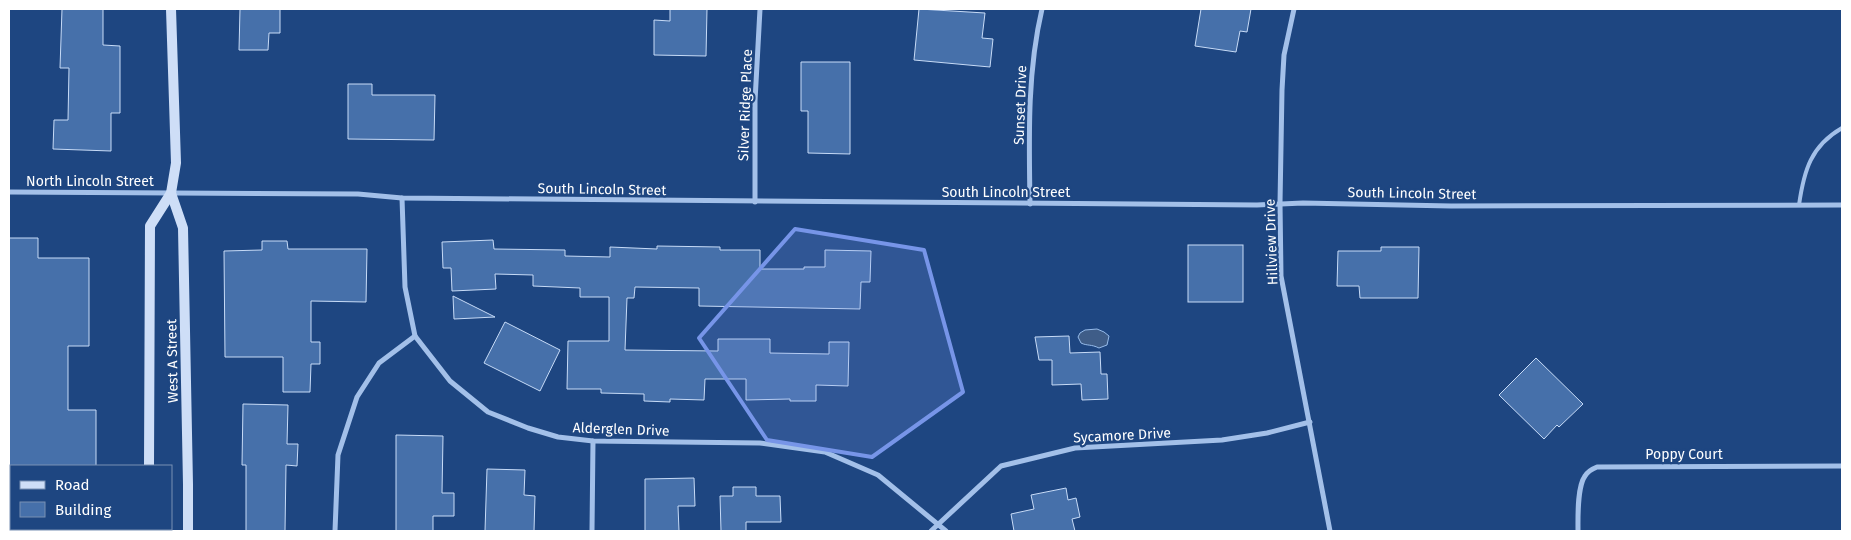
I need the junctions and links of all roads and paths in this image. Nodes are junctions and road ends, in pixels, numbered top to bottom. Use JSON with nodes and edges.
{"nodes":[{"id":1,"x":171,"y":9,"type":"edge"},
{"id":2,"x":760,"y":9,"type":"edge"},
{"id":3,"x":1042,"y":9,"type":"edge"},
{"id":4,"x":1294,"y":9,"type":"edge"},
{"id":5,"x":1842,"y":128,"type":"edge"},
{"id":6,"x":9,"y":192,"type":"edge"},
{"id":7,"x":171,"y":193,"type":"junction"},
{"id":8,"x":402,"y":198,"type":"junction"},
{"id":9,"x":755,"y":202,"type":"junction"},
{"id":10,"x":1280,"y":203,"type":"junction"},
{"id":11,"x":1030,"y":204,"type":"junction"},
{"id":12,"x":1799,"y":204,"type":"junction"},
{"id":13,"x":1842,"y":205,"type":"edge"},
{"id":14,"x":415,"y":336,"type":"junction"},
{"id":15,"x":1310,"y":422,"type":"junction"},
{"id":16,"x":593,"y":441,"type":"junction"},
{"id":17,"x":149,"y":465,"type":"edge"},
{"id":18,"x":1842,"y":466,"type":"edge"},
{"id":19,"x":939,"y":524,"type":"junction"},
{"id":20,"x":188,"y":531,"type":"edge"},
{"id":21,"x":335,"y":531,"type":"edge"},
{"id":22,"x":592,"y":531,"type":"edge"},
{"id":23,"x":931,"y":531,"type":"edge"},
{"id":24,"x":946,"y":531,"type":"edge"},
{"id":25,"x":1330,"y":531,"type":"edge"},
{"id":26,"x":1578,"y":531,"type":"edge"}],
"edges":[{"from":1,"to":7,"type":"main road","name":"West A Street"},
{"from":2,"to":9,"type":"street","name":"Silver Ridge Place"},
{"from":3,"to":11,"type":"street","name":"Sunset Drive"},
{"from":4,"to":10,"type":"street","name":"Hillview Drive"},
{"from":5,"to":12,"type":"lane"},
{"from":6,"to":7,"type":"street","name":"North Lincoln Street"},
{"from":7,"to":8,"type":"street","name":"South Lincoln Street"},
{"from":7,"to":17,"type":"main road","name":"West A Street"},
{"from":7,"to":20,"type":"main road","name":"West A Street"},
{"from":8,"to":9,"type":"street","name":"South Lincoln Street"},
{"from":8,"to":14,"type":"street","name":"Alderglen Drive"},
{"from":9,"to":11,"type":"street","name":"South Lincoln Street"},
{"from":10,"to":11,"type":"street","name":"South Lincoln Street"},
{"from":10,"to":12,"type":"street","name":"South Lincoln Street"},
{"from":10,"to":15,"type":"street","name":"Hillview Drive"},
{"from":12,"to":13,"type":"street","name":"South Lincoln Street"},
{"from":14,"to":16,"type":"street","name":"Alderglen Drive"},
{"from":14,"to":21,"type":"street"},
{"from":15,"to":19,"type":"street","name":"Sycamore Drive"},
{"from":15,"to":25,"type":"street","name":"Hillview Drive"},
{"from":16,"to":19,"type":"street","name":"Alderglen Drive"},
{"from":16,"to":22,"type":"street"},
{"from":18,"to":26,"type":"street","name":"Poppy Court"},
{"from":19,"to":23,"type":"street","name":"Sycamore Drive"},
{"from":19,"to":24,"type":"street","name":"Alderglen Drive"}]}
